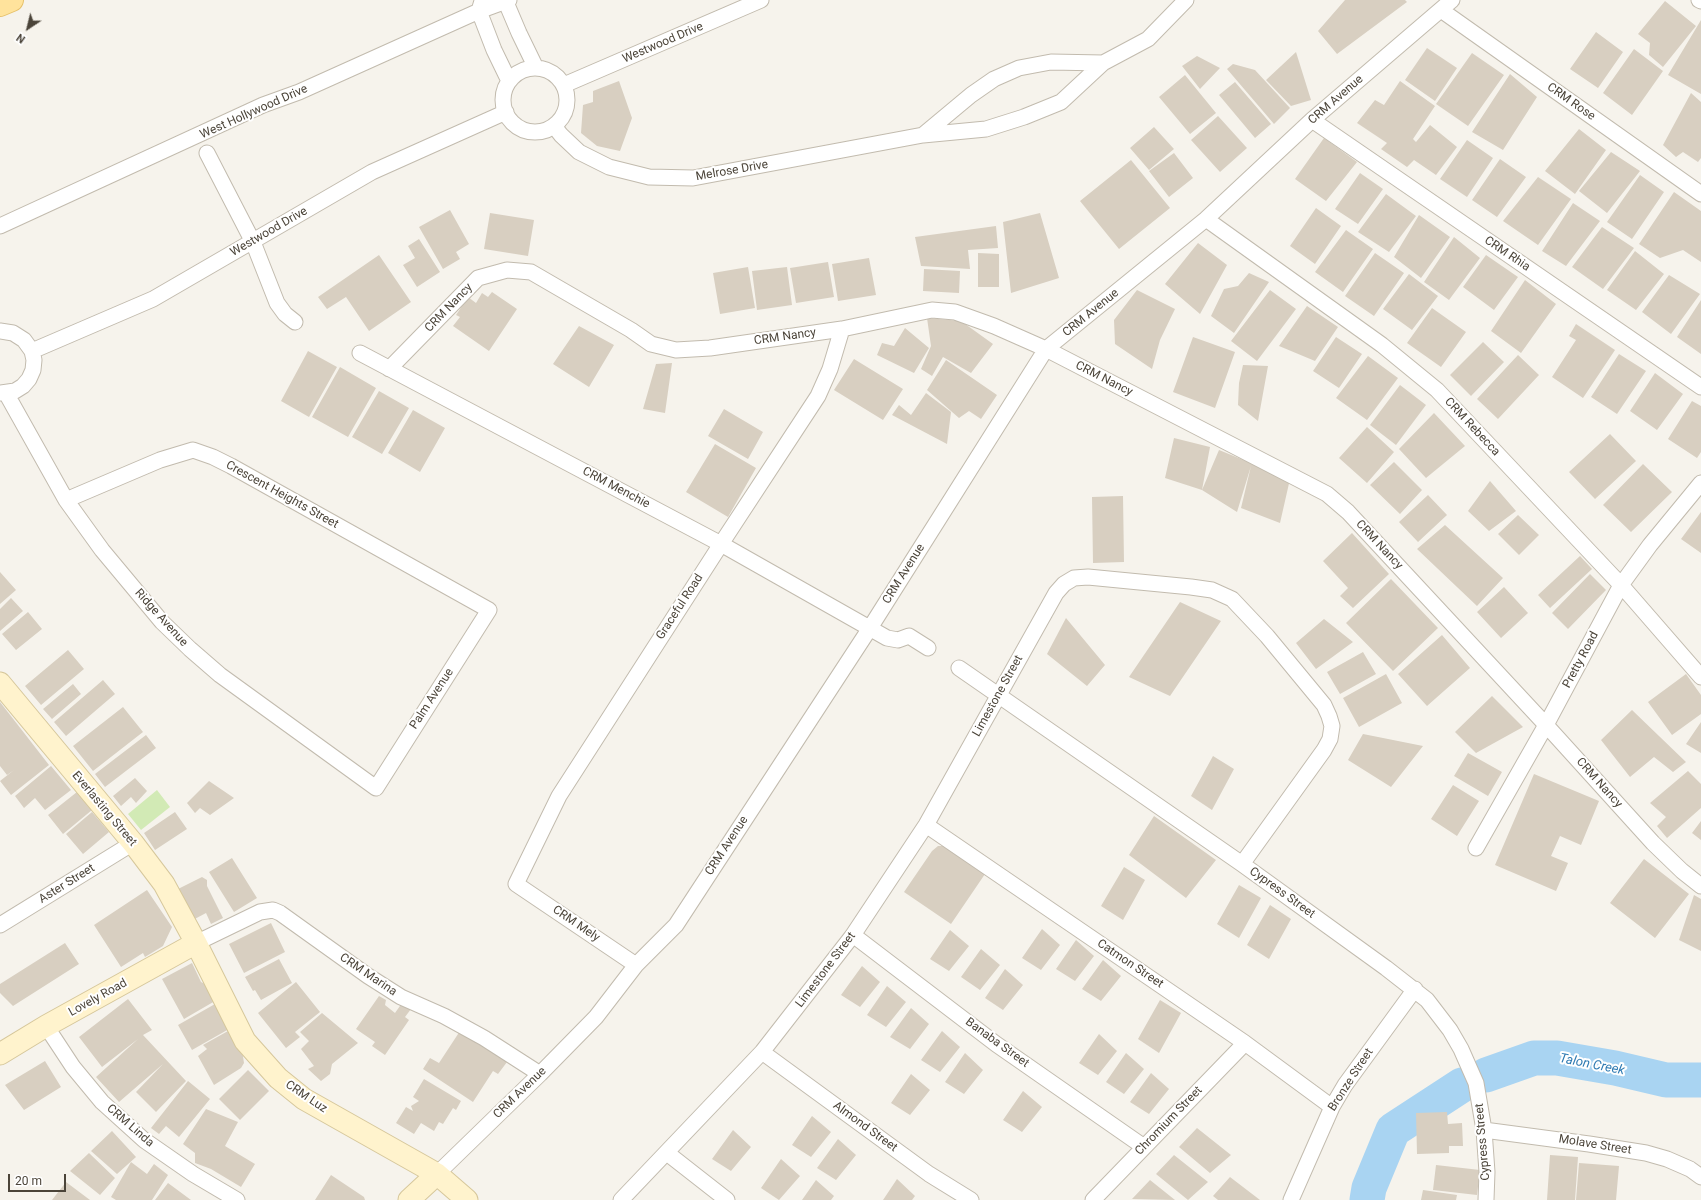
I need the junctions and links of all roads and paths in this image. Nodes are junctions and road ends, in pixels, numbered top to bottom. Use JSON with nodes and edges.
{"nodes":[{"id":1,"x":12,"y":0,"type":"edge"},
{"id":2,"x":507,"y":0,"type":"edge"},
{"id":3,"x":761,"y":0,"type":"edge"},
{"id":4,"x":1186,"y":0,"type":"edge"},
{"id":5,"x":1452,"y":0,"type":"edge"},
{"id":6,"x":0,"y":4,"type":"edge"},
{"id":7,"x":481,"y":5,"type":"edge"},
{"id":8,"x":1441,"y":10,"type":"junction"},
{"id":9,"x":1103,"y":62,"type":"junction"},
{"id":10,"x":536,"y":68,"type":"junction"},
{"id":11,"x":509,"y":81,"type":"junction"},
{"id":12,"x":564,"y":85,"type":"junction"},
{"id":13,"x":506,"y":112,"type":"junction"},
{"id":14,"x":1312,"y":120,"type":"junction"},
{"id":15,"x":554,"y":126,"type":"junction"},
{"id":16,"x":923,"y":135,"type":"junction"},
{"id":17,"x":207,"y":153,"type":"dead end"},
{"id":18,"x":1701,"y":194,"type":"edge"},
{"id":19,"x":1206,"y":219,"type":"junction"},
{"id":20,"x":0,"y":226,"type":"edge"},
{"id":21,"x":253,"y":242,"type":"junction"},
{"id":22,"x":295,"y":322,"type":"dead end"},
{"id":23,"x":842,"y":329,"type":"junction"},
{"id":24,"x":0,"y":331,"type":"edge"},
{"id":25,"x":1046,"y":349,"type":"junction"},
{"id":26,"x":32,"y":351,"type":"junction"},
{"id":27,"x":360,"y":353,"type":"dead end"},
{"id":28,"x":389,"y":369,"type":"junction"},
{"id":29,"x":1701,"y":387,"type":"edge"},
{"id":30,"x":3,"y":393,"type":"edge"},
{"id":31,"x":1701,"y":483,"type":"edge"},
{"id":32,"x":66,"y":500,"type":"junction"},
{"id":33,"x":721,"y":544,"type":"junction"},
{"id":34,"x":1621,"y":585,"type":"junction"},
{"id":35,"x":489,"y":610,"type":"joint"},
{"id":36,"x":870,"y":628,"type":"junction"},
{"id":37,"x":928,"y":648,"type":"dead end"},
{"id":38,"x":958,"y":668,"type":"dead end"},
{"id":39,"x":1701,"y":677,"type":"edge"},
{"id":40,"x":0,"y":683,"type":"edge"},
{"id":41,"x":998,"y":696,"type":"junction"},
{"id":42,"x":1546,"y":725,"type":"junction"},
{"id":43,"x":376,"y":788,"type":"joint"},
{"id":44,"x":926,"y":825,"type":"junction"},
{"id":45,"x":133,"y":844,"type":"junction"},
{"id":46,"x":1476,"y":848,"type":"dead end"},
{"id":47,"x":1242,"y":864,"type":"junction"},
{"id":48,"x":516,"y":884,"type":"joint"},
{"id":49,"x":1701,"y":886,"type":"edge"},
{"id":50,"x":0,"y":925,"type":"edge"},
{"id":51,"x":853,"y":935,"type":"junction"},
{"id":52,"x":196,"y":943,"type":"junction"},
{"id":53,"x":636,"y":965,"type":"junction"},
{"id":54,"x":1415,"y":989,"type":"junction"},
{"id":55,"x":46,"y":1026,"type":"junction"},
{"id":56,"x":1245,"y":1042,"type":"junction"},
{"id":57,"x":762,"y":1052,"type":"junction"},
{"id":58,"x":0,"y":1054,"type":"edge"},
{"id":59,"x":540,"y":1074,"type":"junction"},
{"id":60,"x":1332,"y":1107,"type":"junction"},
{"id":61,"x":1484,"y":1130,"type":"junction"},
{"id":62,"x":1144,"y":1147,"type":"junction"},
{"id":63,"x":667,"y":1153,"type":"junction"},
{"id":64,"x":437,"y":1174,"type":"junction"},
{"id":65,"x":1701,"y":1176,"type":"edge"},
{"id":66,"x":237,"y":1200,"type":"edge"},
{"id":67,"x":409,"y":1200,"type":"edge"},
{"id":68,"x":467,"y":1200,"type":"edge"},
{"id":69,"x":621,"y":1200,"type":"edge"},
{"id":70,"x":727,"y":1200,"type":"edge"},
{"id":71,"x":971,"y":1200,"type":"edge"},
{"id":72,"x":1093,"y":1200,"type":"edge"},
{"id":73,"x":1291,"y":1200,"type":"edge"},
{"id":74,"x":1486,"y":1200,"type":"edge"}],
"edges":[{"from":1,"to":6,"type":"main road"},
{"from":2,"to":7,"type":"street","name":"West Hollywood Drive"},
{"from":2,"to":10,"type":"street"},
{"from":3,"to":12,"type":"street","name":"Westwood Drive"},
{"from":4,"to":9,"type":"street","name":"Melrose Drive"},
{"from":5,"to":8,"type":"street","name":"CRM Avenue"},
{"from":7,"to":11,"type":"street"},
{"from":7,"to":20,"type":"street","name":"West Hollywood Drive"},
{"from":8,"to":14,"type":"street","name":"CRM Avenue"},
{"from":8,"to":18,"type":"street","name":"CRM Rose"},
{"from":9,"to":16,"type":"street","name":"Melrose Drive"},
{"from":9,"to":16,"type":"street","name":"Melrose Drive"},
{"from":10,"to":11,"type":"street"},
{"from":10,"to":12,"type":"street"},
{"from":11,"to":13,"type":"street"},
{"from":12,"to":15,"type":"street"},
{"from":13,"to":15,"type":"street"},
{"from":13,"to":21,"type":"street","name":"Westwood Drive"},
{"from":14,"to":19,"type":"street","name":"CRM Avenue"},
{"from":14,"to":29,"type":"street","name":"CRM Rhia"},
{"from":15,"to":16,"type":"street","name":"Melrose Drive"},
{"from":17,"to":21,"type":"street"},
{"from":19,"to":25,"type":"street","name":"CRM Avenue"},
{"from":19,"to":34,"type":"street","name":"CRM Rebecca"},
{"from":21,"to":22,"type":"street"},
{"from":21,"to":26,"type":"street","name":"Westwood Drive"},
{"from":23,"to":25,"type":"street","name":"CRM Nancy"},
{"from":23,"to":28,"type":"street","name":"CRM Nancy"},
{"from":23,"to":33,"type":"street","name":"Graceful Road"},
{"from":24,"to":26,"type":"street"},
{"from":25,"to":36,"type":"street","name":"CRM Avenue"},
{"from":25,"to":42,"type":"street","name":"CRM Nancy"},
{"from":26,"to":30,"type":"street"},
{"from":27,"to":28,"type":"street","name":"CRM Menchie"},
{"from":28,"to":33,"type":"street","name":"CRM Menchie"},
{"from":30,"to":32,"type":"street","name":"Ridge Avenue"},
{"from":31,"to":34,"type":"street","name":"Pretty Road"},
{"from":32,"to":35,"type":"street","name":"Crescent Heights Street"},
{"from":32,"to":43,"type":"street","name":"Ridge Avenue"},
{"from":33,"to":36,"type":"street","name":"CRM Menchie"},
{"from":33,"to":48,"type":"street","name":"Graceful Road"},
{"from":34,"to":39,"type":"street","name":"CRM Rebecca"},
{"from":34,"to":42,"type":"street","name":"Pretty Road"},
{"from":35,"to":43,"type":"street","name":"Palm Avenue"},
{"from":36,"to":37,"type":"street","name":"CRM Menchie"},
{"from":36,"to":53,"type":"street","name":"CRM Avenue"},
{"from":38,"to":41,"type":"street","name":"Cypress Street"},
{"from":40,"to":45,"type":"street","name":"Everlasting Street"},
{"from":41,"to":44,"type":"street","name":"Limestone Street"},
{"from":41,"to":47,"type":"street","name":"Cypress Street"},
{"from":41,"to":47,"type":"street","name":"Limestone Street"},
{"from":42,"to":46,"type":"street","name":"Pretty Road"},
{"from":42,"to":49,"type":"street","name":"CRM Nancy"},
{"from":44,"to":51,"type":"street","name":"Limestone Street"},
{"from":44,"to":56,"type":"street","name":"Catmon Street"},
{"from":45,"to":50,"type":"street","name":"Aster Street"},
{"from":45,"to":52,"type":"street","name":"Everlasting Street"},
{"from":47,"to":54,"type":"street","name":"Cypress Street"},
{"from":48,"to":53,"type":"street","name":"CRM Mely"},
{"from":51,"to":57,"type":"street","name":"Limestone Street"},
{"from":51,"to":62,"type":"street","name":"Banaba Street"},
{"from":52,"to":55,"type":"street","name":"Lovely Road"},
{"from":52,"to":59,"type":"street","name":"CRM Marina"},
{"from":52,"to":64,"type":"street","name":"CRM Luz"},
{"from":53,"to":59,"type":"street","name":"CRM Avenue"},
{"from":54,"to":60,"type":"street","name":"Bronze Street"},
{"from":54,"to":61,"type":"street","name":"Cypress Street"},
{"from":55,"to":58,"type":"street","name":"Lovely Road"},
{"from":55,"to":66,"type":"street","name":"CRM Linda"},
{"from":56,"to":60,"type":"street","name":"Catmon Street"},
{"from":56,"to":62,"type":"street","name":"Chromium Street"},
{"from":57,"to":63,"type":"street","name":"Limestone Street"},
{"from":57,"to":71,"type":"street","name":"Almond Street"},
{"from":59,"to":64,"type":"street","name":"CRM Avenue"},
{"from":60,"to":73,"type":"street","name":"Bronze Street"},
{"from":61,"to":65,"type":"street","name":"Molave Street"},
{"from":61,"to":74,"type":"street","name":"Cypress Street"},
{"from":62,"to":72,"type":"street","name":"Chromium Street"},
{"from":63,"to":69,"type":"street","name":"Limestone Street"},
{"from":63,"to":70,"type":"street"},
{"from":64,"to":67,"type":"street","name":"CRM Avenue"},
{"from":64,"to":68,"type":"street","name":"CRM Luz"}]}
